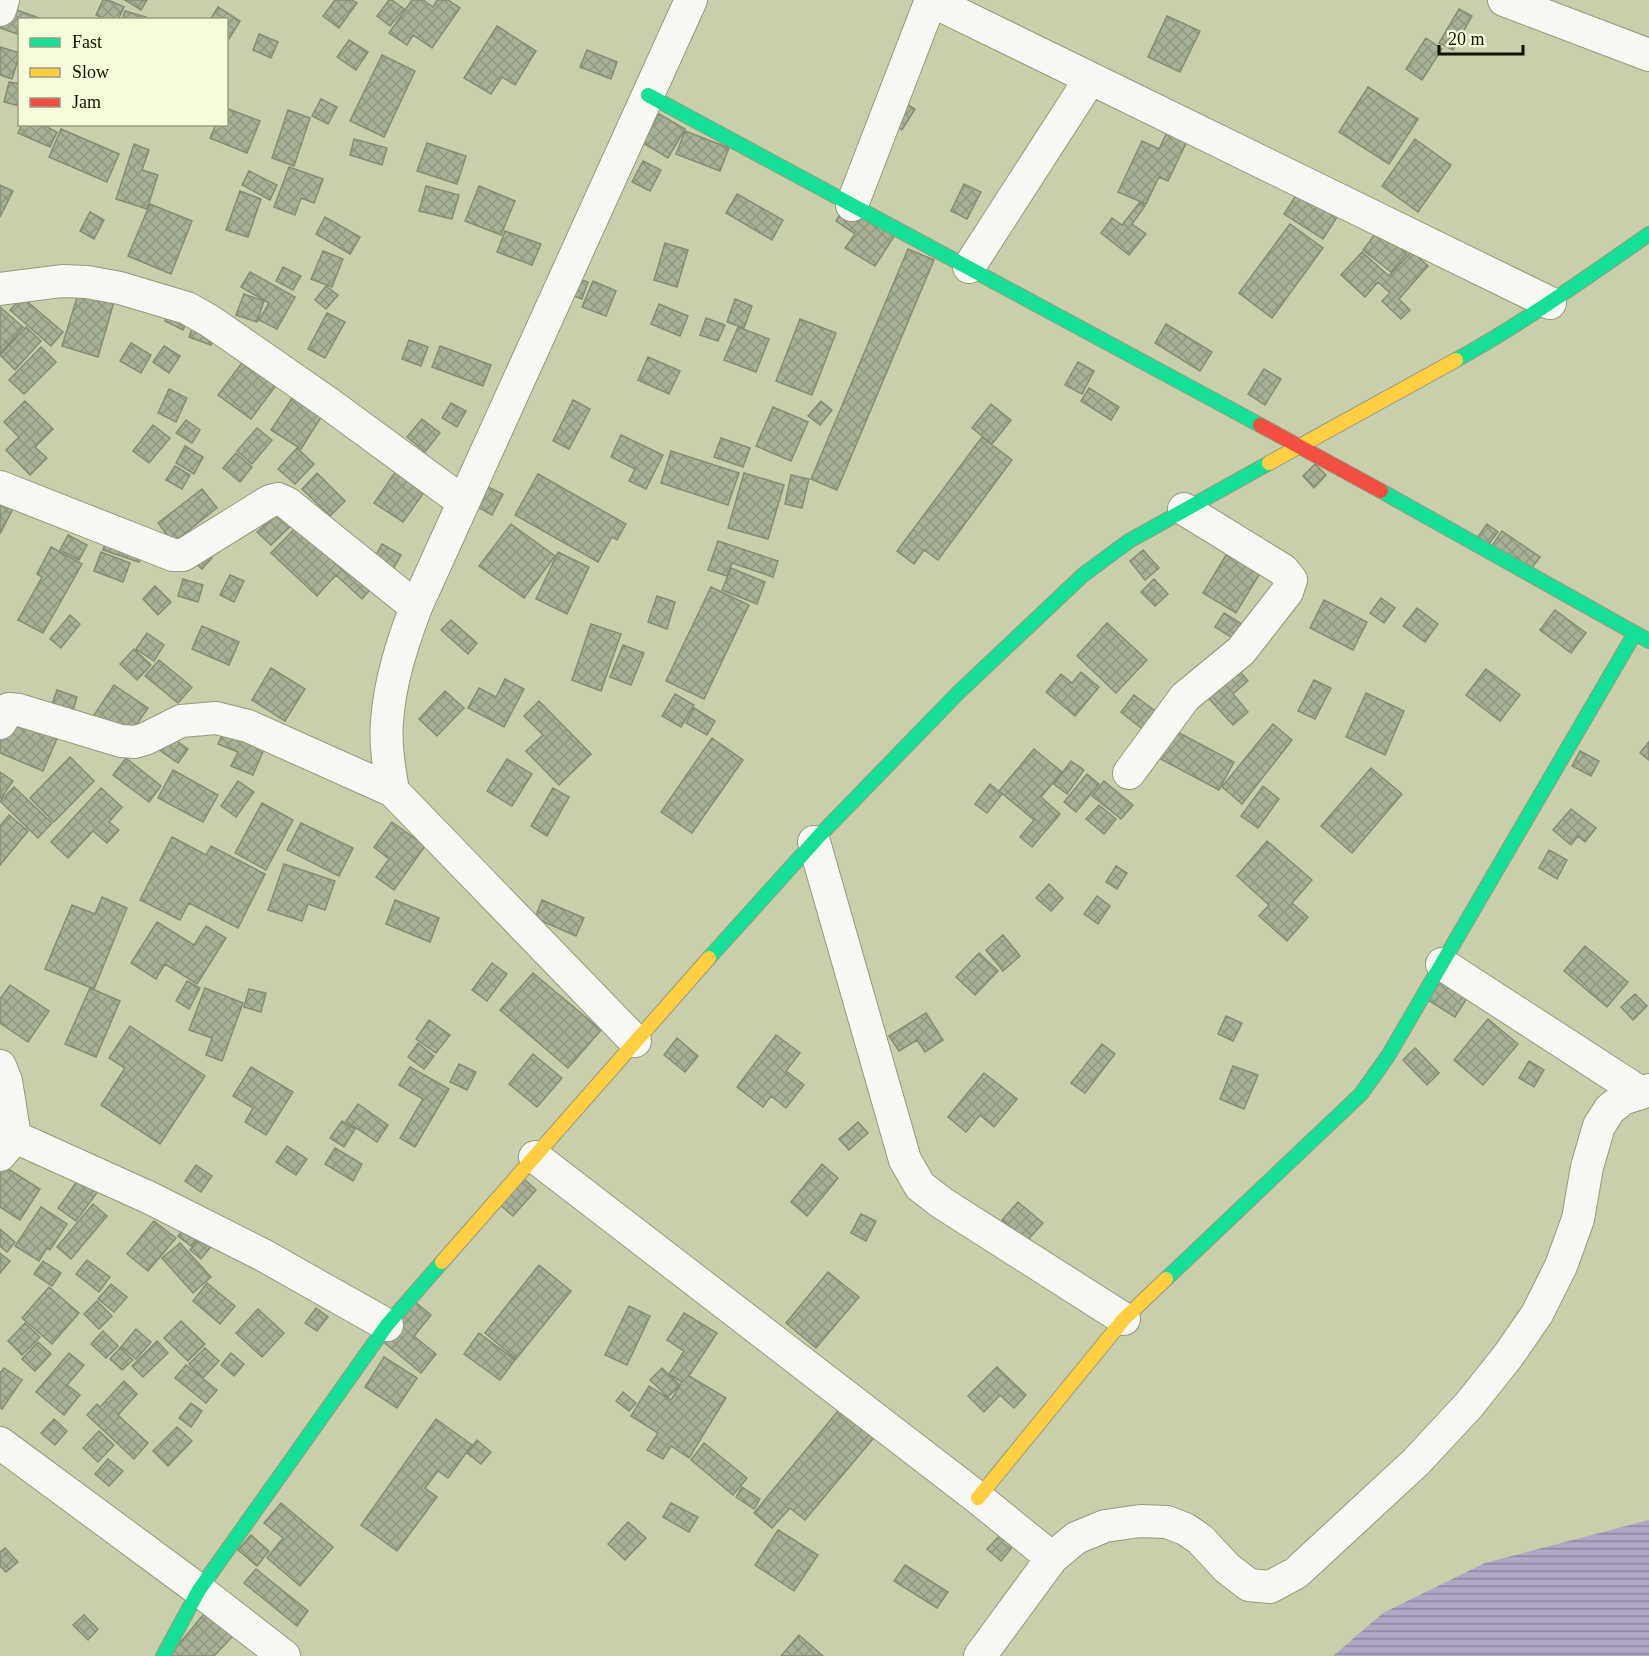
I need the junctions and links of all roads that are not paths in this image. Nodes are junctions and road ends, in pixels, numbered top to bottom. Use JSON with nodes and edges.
{"nodes":[{"id":1,"x":3,"y":0,"type":"edge"},
{"id":2,"x":691,"y":0,"type":"edge"},
{"id":3,"x":931,"y":0,"type":"edge"},
{"id":4,"x":1504,"y":0,"type":"edge"},
{"id":5,"x":1551,"y":8,"type":"edge"},
{"id":6,"x":0,"y":10,"type":"edge"},
{"id":7,"x":1649,"y":55,"type":"edge"},
{"id":8,"x":1090,"y":79,"type":"junction"},
{"id":9,"x":648,"y":95,"type":"junction"},
{"id":10,"x":852,"y":205,"type":"junction"},
{"id":11,"x":1649,"y":234,"type":"edge"},
{"id":12,"x":969,"y":267,"type":"junction"},
{"id":13,"x":0,"y":289,"type":"edge"},
{"id":14,"x":1550,"y":303,"type":"junction"},
{"id":15,"x":1302,"y":447,"type":"junction"},
{"id":16,"x":0,"y":487,"type":"edge"},
{"id":17,"x":463,"y":502,"type":"junction"},
{"id":18,"x":1184,"y":509,"type":"junction"},
{"id":19,"x":416,"y":607,"type":"junction"},
{"id":20,"x":1635,"y":633,"type":"junction"},
{"id":21,"x":1649,"y":641,"type":"edge"},
{"id":22,"x":0,"y":723,"type":"edge"},
{"id":23,"x":1129,"y":773,"type":"dead end"},
{"id":24,"x":393,"y":791,"type":"junction"},
{"id":25,"x":814,"y":842,"type":"junction"},
{"id":26,"x":1442,"y":964,"type":"junction"},
{"id":27,"x":635,"y":1041,"type":"junction"},
{"id":28,"x":0,"y":1065,"type":"edge"},
{"id":29,"x":1645,"y":1092,"type":"edge"},
{"id":30,"x":7,"y":1146,"type":"edge"},
{"id":31,"x":535,"y":1157,"type":"junction"},
{"id":32,"x":1124,"y":1319,"type":"junction"},
{"id":33,"x":387,"y":1325,"type":"junction"},
{"id":34,"x":0,"y":1443,"type":"edge"},
{"id":35,"x":978,"y":1498,"type":"junction"},
{"id":36,"x":1052,"y":1558,"type":"junction"},
{"id":37,"x":199,"y":1590,"type":"junction"},
{"id":38,"x":163,"y":1656,"type":"edge"},
{"id":39,"x":284,"y":1656,"type":"edge"},
{"id":40,"x":980,"y":1656,"type":"edge"}],
"edges":[{"from":1,"to":6,"type":"street"},
{"from":2,"to":9,"type":"street"},
{"from":3,"to":8,"type":"street"},
{"from":3,"to":10,"type":"street"},
{"from":4,"to":5,"type":"street"},
{"from":5,"to":7,"type":"street"},
{"from":8,"to":12,"type":"street"},
{"from":8,"to":14,"type":"street"},
{"from":9,"to":10,"type":"street"},
{"from":9,"to":17,"type":"street"},
{"from":10,"to":12,"type":"street"},
{"from":11,"to":14,"type":"street"},
{"from":12,"to":15,"type":"street"},
{"from":13,"to":17,"type":"street"},
{"from":14,"to":15,"type":"street"},
{"from":15,"to":18,"type":"street"},
{"from":15,"to":20,"type":"street"},
{"from":16,"to":19,"type":"street"},
{"from":17,"to":19,"type":"street"},
{"from":18,"to":23,"type":"street"},
{"from":18,"to":25,"type":"street"},
{"from":19,"to":24,"type":"street"},
{"from":20,"to":21,"type":"street"},
{"from":20,"to":26,"type":"street"},
{"from":22,"to":24,"type":"street"},
{"from":24,"to":27,"type":"street"},
{"from":25,"to":27,"type":"street"},
{"from":25,"to":32,"type":"street"},
{"from":26,"to":29,"type":"street"},
{"from":26,"to":32,"type":"street"},
{"from":27,"to":31,"type":"street"},
{"from":28,"to":30,"type":"street"},
{"from":29,"to":36,"type":"street"},
{"from":30,"to":33,"type":"street"},
{"from":31,"to":33,"type":"street"},
{"from":31,"to":35,"type":"street"},
{"from":32,"to":35,"type":"street"},
{"from":33,"to":37,"type":"street"},
{"from":34,"to":37,"type":"street"},
{"from":35,"to":36,"type":"street"},
{"from":36,"to":40,"type":"street"},
{"from":37,"to":38,"type":"street"},
{"from":37,"to":39,"type":"street"}]}
